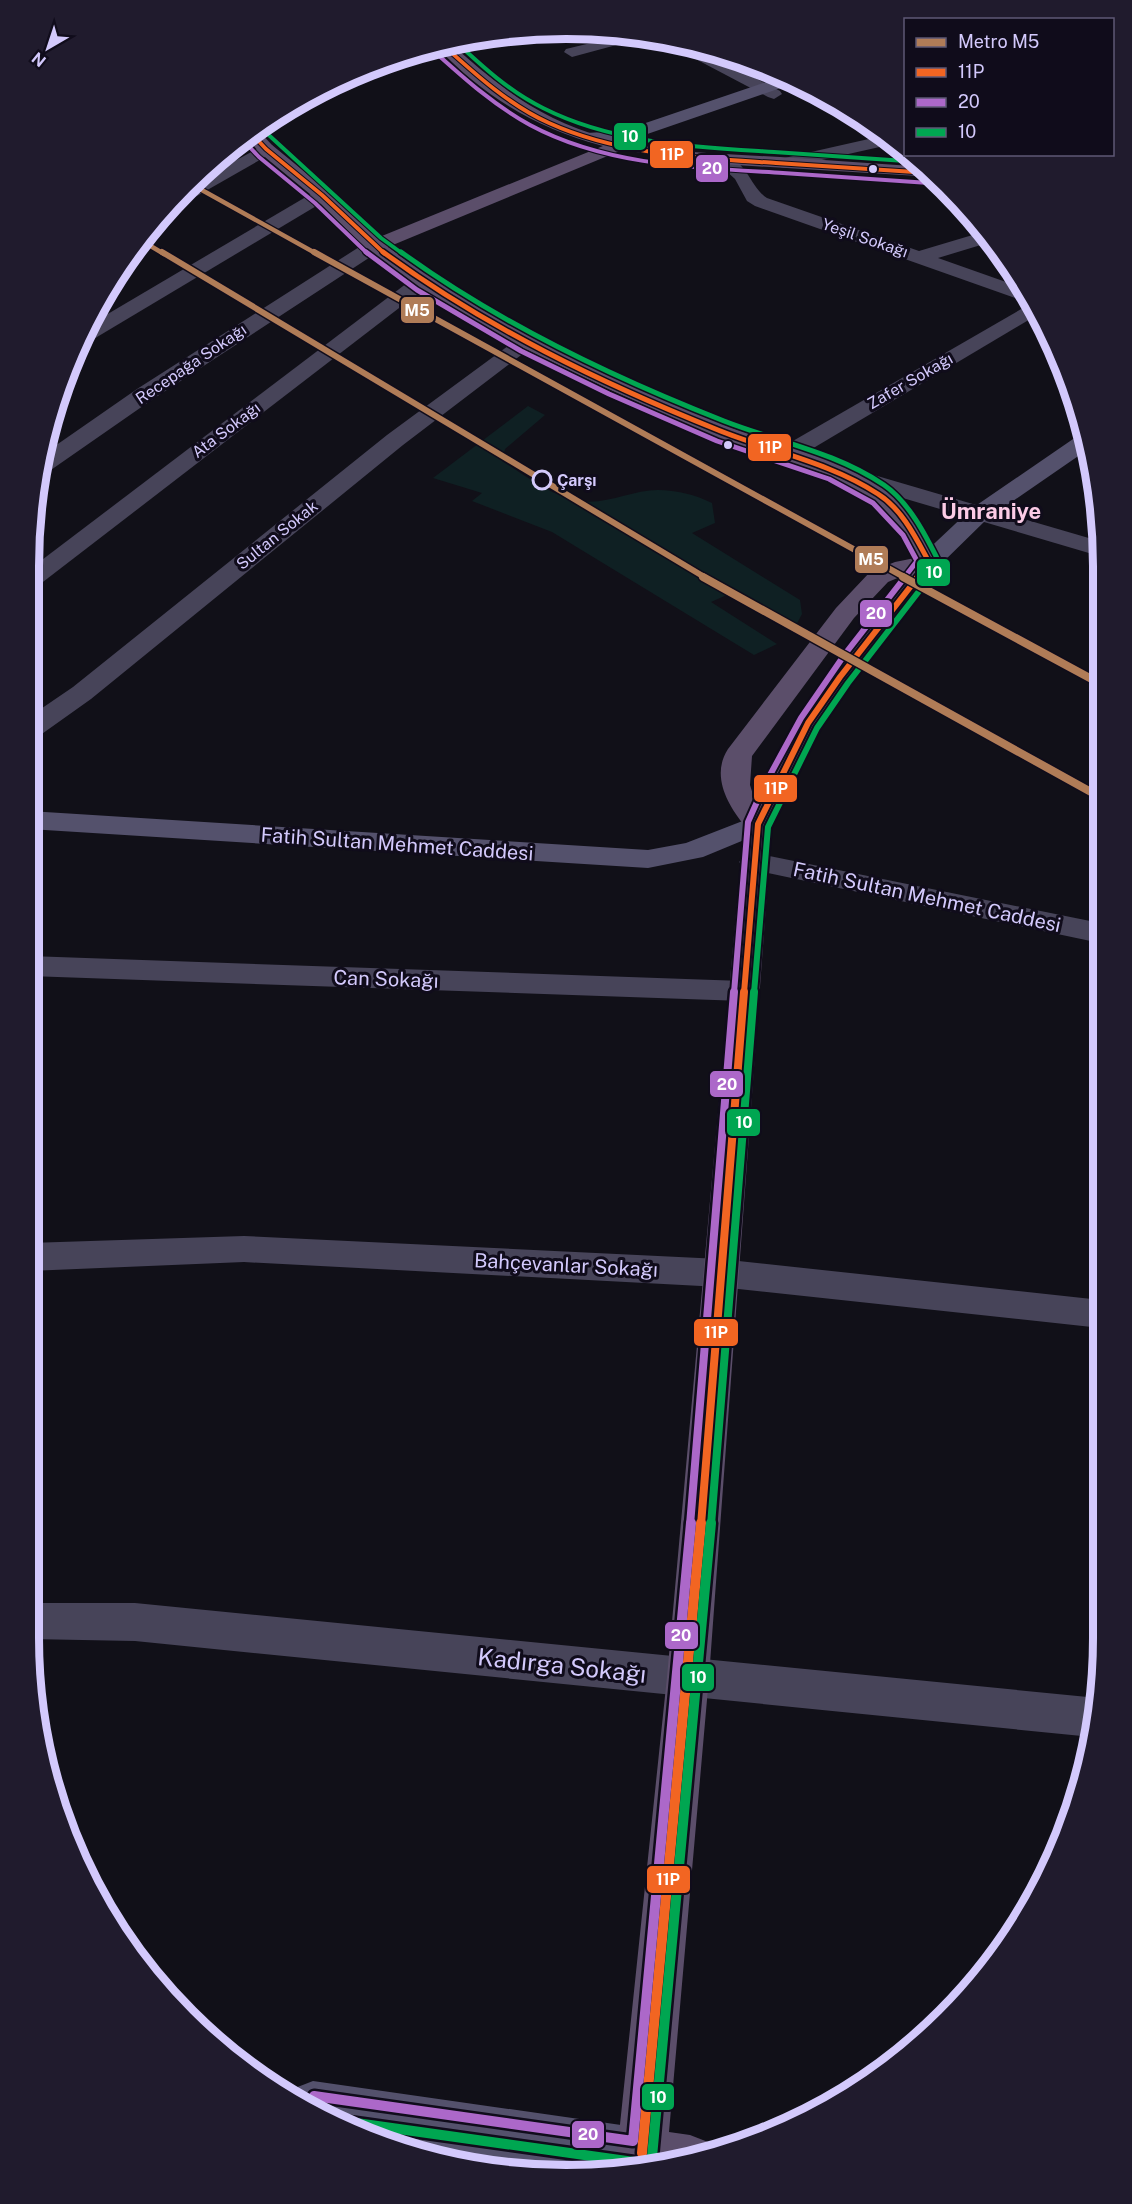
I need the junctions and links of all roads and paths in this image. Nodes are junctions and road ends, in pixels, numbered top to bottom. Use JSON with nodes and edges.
{"nodes":[{"id":1,"x":615,"y":42,"type":"edge"},
{"id":2,"x":451,"y":52,"type":"edge"},
{"id":3,"x":572,"y":52,"type":"dead end"},
{"id":4,"x":704,"y":58,"type":"edge"},
{"id":5,"x":781,"y":85,"type":"edge"},
{"id":6,"x":787,"y":88,"type":"edge"},
{"id":7,"x":768,"y":92,"type":"junction"},
{"id":8,"x":592,"y":137,"type":"junction"},
{"id":9,"x":257,"y":139,"type":"edge"},
{"id":10,"x":879,"y":142,"type":"edge"},
{"id":11,"x":620,"y":145,"type":"junction"},
{"id":12,"x":266,"y":149,"type":"junction"},
{"id":13,"x":722,"y":159,"type":"junction"},
{"id":14,"x":786,"y":164,"type":"junction"},
{"id":15,"x":915,"y":172,"type":"edge"},
{"id":16,"x":200,"y":187,"type":"edge"},
{"id":17,"x":322,"y":195,"type":"junction"},
{"id":18,"x":979,"y":239,"type":"edge"},
{"id":19,"x":374,"y":246,"type":"junction"},
{"id":20,"x":921,"y":257,"type":"junction"},
{"id":21,"x":422,"y":281,"type":"junction"},
{"id":22,"x":1016,"y":293,"type":"edge"},
{"id":23,"x":1028,"y":312,"type":"edge"},
{"id":24,"x":94,"y":330,"type":"edge"},
{"id":25,"x":526,"y":342,"type":"junction"},
{"id":26,"x":1079,"y":446,"type":"edge"},
{"id":27,"x":787,"y":454,"type":"junction"},
{"id":28,"x":50,"y":460,"type":"edge"},
{"id":29,"x":833,"y":470,"type":"junction"},
{"id":30,"x":979,"y":514,"type":"junction"},
{"id":31,"x":1092,"y":547,"type":"edge"},
{"id":32,"x":929,"y":562,"type":"junction"},
{"id":33,"x":39,"y":573,"type":"edge"},
{"id":34,"x":39,"y":723,"type":"edge"},
{"id":35,"x":39,"y":821,"type":"edge"},
{"id":36,"x":758,"y":824,"type":"junction"},
{"id":37,"x":754,"y":862,"type":"junction"},
{"id":38,"x":1093,"y":932,"type":"edge"},
{"id":39,"x":39,"y":966,"type":"edge"},
{"id":40,"x":743,"y":991,"type":"junction"},
{"id":41,"x":39,"y":1257,"type":"edge"},
{"id":42,"x":720,"y":1273,"type":"junction"},
{"id":43,"x":1093,"y":1313,"type":"edge"},
{"id":44,"x":39,"y":1621,"type":"edge"},
{"id":45,"x":688,"y":1677,"type":"junction"},
{"id":46,"x":1087,"y":1716,"type":"edge"},
{"id":47,"x":329,"y":2109,"type":"edge"},
{"id":48,"x":638,"y":2160,"type":"edge"},
{"id":49,"x":641,"y":2160,"type":"edge"}],
"edges":[{"from":1,"to":3,"type":"street"},
{"from":2,"to":8,"type":"main road"},
{"from":4,"to":7,"type":"street"},
{"from":5,"to":7,"type":"main road"},
{"from":6,"to":7,"type":"main road"},
{"from":7,"to":8,"type":"main road"},
{"from":7,"to":11,"type":"main road"},
{"from":8,"to":11,"type":"main road"},
{"from":9,"to":12,"type":"main road"},
{"from":10,"to":14,"type":"street"},
{"from":11,"to":13,"type":"main road"},
{"from":11,"to":19,"type":"main road"},
{"from":12,"to":16,"type":"street"},
{"from":12,"to":17,"type":"main road"},
{"from":13,"to":14,"type":"main road"},
{"from":13,"to":20,"type":"street","name":"Yeşil Sokağı"},
{"from":14,"to":15,"type":"main road"},
{"from":17,"to":19,"type":"main road"},
{"from":17,"to":24,"type":"street"},
{"from":18,"to":20,"type":"street"},
{"from":19,"to":21,"type":"main road"},
{"from":19,"to":28,"type":"street","name":"Recepağa Sokağı"},
{"from":20,"to":22,"type":"street","name":"Yeşil Sokağı"},
{"from":21,"to":25,"type":"main road"},
{"from":21,"to":33,"type":"street","name":"Ata Sokağı"},
{"from":23,"to":27,"type":"street","name":"Zafer Sokağı"},
{"from":25,"to":27,"type":"main road"},
{"from":25,"to":34,"type":"street","name":"Sultan Sokak"},
{"from":26,"to":30,"type":"main road"},
{"from":27,"to":29,"type":"main road"},
{"from":29,"to":30,"type":"street"},
{"from":29,"to":32,"type":"main road"},
{"from":30,"to":31,"type":"street"},
{"from":30,"to":32,"type":"main road"},
{"from":32,"to":36,"type":"main road"},
{"from":32,"to":36,"type":"main road"},
{"from":35,"to":36,"type":"main road","name":"Fatih Sultan Mehmet Caddesi"},
{"from":36,"to":37,"type":"main road"},
{"from":37,"to":38,"type":"street","name":"Fatih Sultan Mehmet Caddesi"},
{"from":37,"to":40,"type":"main road"},
{"from":39,"to":40,"type":"street","name":"Can Sokağı"},
{"from":40,"to":42,"type":"main road"},
{"from":41,"to":42,"type":"street","name":"Bahçevanlar Sokağı"},
{"from":42,"to":43,"type":"street","name":"Bahçevanlar Sokağı"},
{"from":42,"to":45,"type":"main road"},
{"from":44,"to":45,"type":"street","name":"Kadırga Sokağı"},
{"from":45,"to":46,"type":"street","name":"Kadırga Sokağı"},
{"from":45,"to":49,"type":"main road"},
{"from":47,"to":48,"type":"main road"}]}
